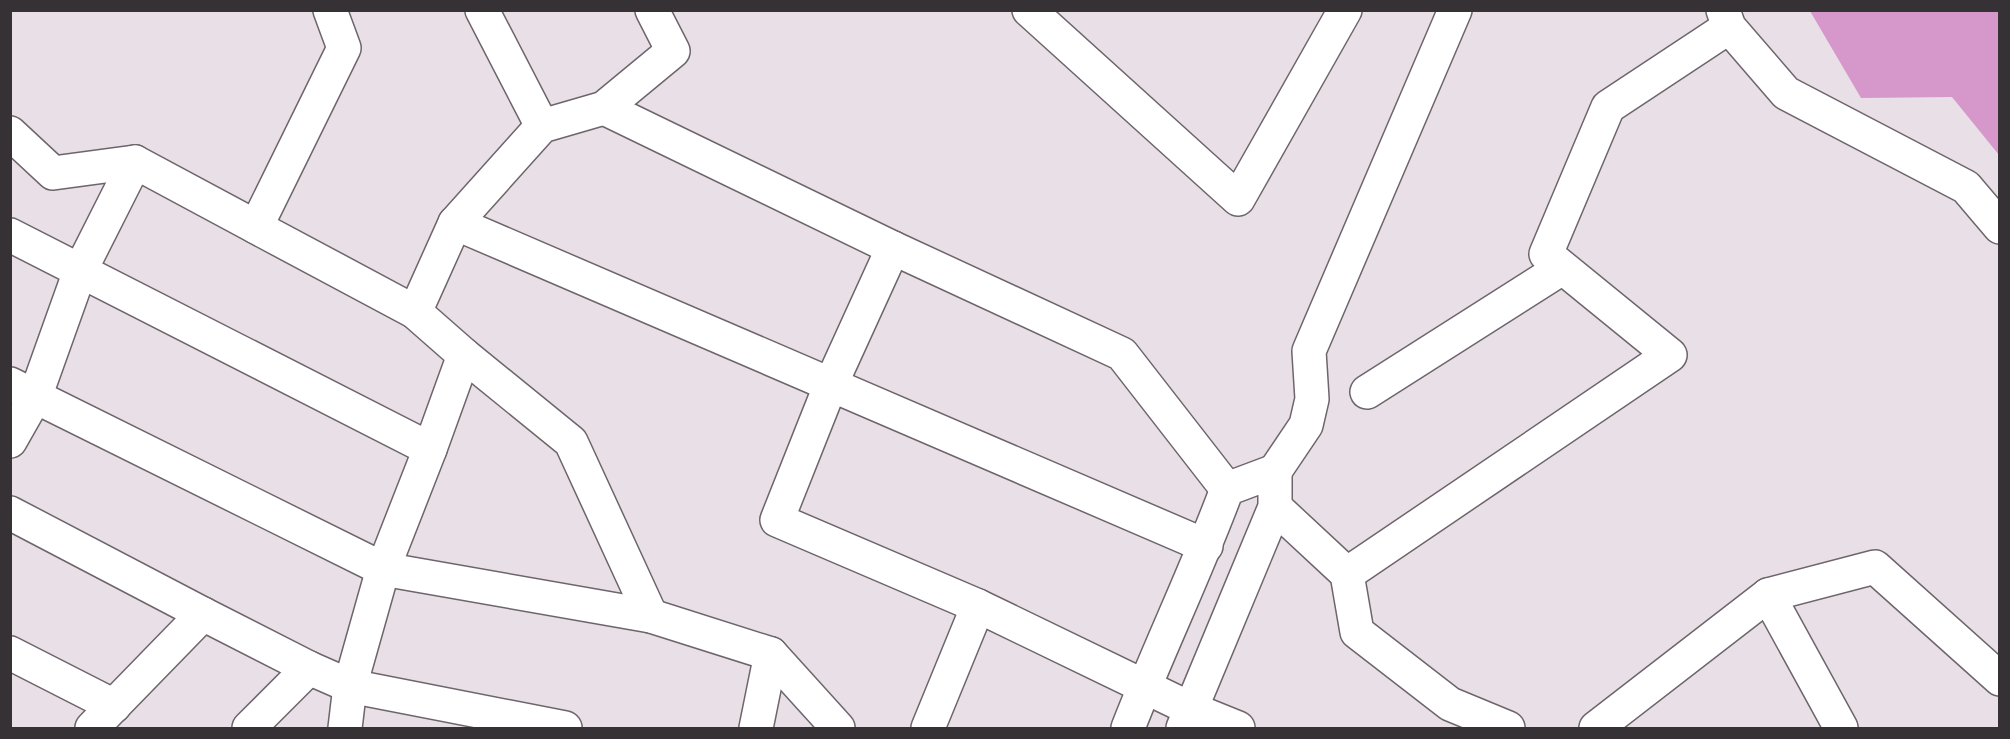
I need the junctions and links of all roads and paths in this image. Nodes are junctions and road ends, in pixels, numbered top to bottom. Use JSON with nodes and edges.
{"nodes":[{"id":1,"x":330,"y":10,"type":"edge"},
{"id":2,"x":482,"y":10,"type":"edge"},
{"id":3,"x":652,"y":10,"type":"edge"},
{"id":4,"x":1029,"y":10,"type":"edge"},
{"id":5,"x":1345,"y":10,"type":"edge"},
{"id":6,"x":1455,"y":10,"type":"edge"},
{"id":7,"x":1726,"y":19,"type":"edge"},
{"id":8,"x":604,"y":108,"type":"junction"},
{"id":9,"x":542,"y":126,"type":"junction"},
{"id":10,"x":10,"y":133,"type":"edge"},
{"id":11,"x":135,"y":162,"type":"junction"},
{"id":12,"x":454,"y":223,"type":"junction"},
{"id":13,"x":256,"y":227,"type":"junction"},
{"id":14,"x":2000,"y":227,"type":"edge"},
{"id":15,"x":10,"y":235,"type":"edge"},
{"id":16,"x":893,"y":248,"type":"junction"},
{"id":17,"x":1562,"y":268,"type":"junction"},
{"id":18,"x":80,"y":271,"type":"junction"},
{"id":19,"x":415,"y":312,"type":"junction"},
{"id":20,"x":464,"y":355,"type":"junction"},
{"id":21,"x":831,"y":384,"type":"junction"},
{"id":22,"x":22,"y":391,"type":"edge"},
{"id":23,"x":1367,"y":392,"type":"dead end"},
{"id":24,"x":10,"y":441,"type":"edge"},
{"id":25,"x":430,"y":449,"type":"junction"},
{"id":26,"x":1275,"y":471,"type":"junction"},
{"id":27,"x":1227,"y":489,"type":"junction"},
{"id":28,"x":1275,"y":507,"type":"junction"},
{"id":29,"x":10,"y":513,"type":"edge"},
{"id":30,"x":1206,"y":546,"type":"junction"},
{"id":31,"x":383,"y":569,"type":"junction"},
{"id":32,"x":1347,"y":574,"type":"junction"},
{"id":33,"x":1768,"y":595,"type":"junction"},
{"id":34,"x":978,"y":606,"type":"junction"},
{"id":35,"x":202,"y":614,"type":"junction"},
{"id":36,"x":651,"y":616,"type":"junction"},
{"id":37,"x":10,"y":653,"type":"edge"},
{"id":38,"x":771,"y":654,"type":"junction"},
{"id":39,"x":309,"y":668,"type":"junction"},
{"id":40,"x":2000,"y":679,"type":"edge"},
{"id":41,"x":350,"y":686,"type":"junction"},
{"id":42,"x":1144,"y":686,"type":"junction"},
{"id":43,"x":103,"y":717,"type":"edge"},
{"id":44,"x":1187,"y":719,"type":"edge"},
{"id":45,"x":249,"y":729,"type":"edge"},
{"id":46,"x":345,"y":729,"type":"edge"},
{"id":47,"x":565,"y":729,"type":"edge"},
{"id":48,"x":756,"y":729,"type":"edge"},
{"id":49,"x":838,"y":729,"type":"edge"},
{"id":50,"x":928,"y":729,"type":"edge"},
{"id":51,"x":1128,"y":729,"type":"edge"},
{"id":52,"x":1238,"y":729,"type":"edge"},
{"id":53,"x":1508,"y":729,"type":"edge"},
{"id":54,"x":1596,"y":729,"type":"edge"},
{"id":55,"x":1841,"y":729,"type":"edge"}],
"edges":[{"from":1,"to":13,"type":"street"},
{"from":2,"to":9,"type":"street"},
{"from":3,"to":8,"type":"street"},
{"from":4,"to":5,"type":"street"},
{"from":6,"to":26,"type":"street"},
{"from":7,"to":14,"type":"street"},
{"from":7,"to":17,"type":"street"},
{"from":8,"to":9,"type":"street"},
{"from":8,"to":16,"type":"street"},
{"from":9,"to":12,"type":"street"},
{"from":10,"to":11,"type":"street"},
{"from":11,"to":13,"type":"street"},
{"from":11,"to":18,"type":"street"},
{"from":12,"to":19,"type":"street"},
{"from":12,"to":21,"type":"street"},
{"from":13,"to":19,"type":"street"},
{"from":15,"to":18,"type":"street"},
{"from":16,"to":21,"type":"street"},
{"from":16,"to":27,"type":"street"},
{"from":17,"to":23,"type":"street"},
{"from":17,"to":32,"type":"street"},
{"from":18,"to":22,"type":"street"},
{"from":18,"to":25,"type":"street"},
{"from":19,"to":20,"type":"street"},
{"from":20,"to":25,"type":"street"},
{"from":20,"to":36,"type":"street"},
{"from":21,"to":30,"type":"street"},
{"from":21,"to":34,"type":"street"},
{"from":22,"to":24,"type":"street"},
{"from":22,"to":31,"type":"street"},
{"from":25,"to":31,"type":"street"},
{"from":26,"to":27,"type":"street"},
{"from":26,"to":28,"type":"street"},
{"from":27,"to":30,"type":"street"},
{"from":28,"to":32,"type":"street"},
{"from":28,"to":44,"type":"street"},
{"from":29,"to":35,"type":"street"},
{"from":30,"to":42,"type":"street"},
{"from":31,"to":36,"type":"street"},
{"from":31,"to":41,"type":"street"},
{"from":32,"to":53,"type":"street"},
{"from":33,"to":40,"type":"street"},
{"from":33,"to":54,"type":"street"},
{"from":33,"to":55,"type":"street"},
{"from":34,"to":42,"type":"street"},
{"from":34,"to":50,"type":"street"},
{"from":35,"to":39,"type":"street"},
{"from":35,"to":43,"type":"street"},
{"from":36,"to":38,"type":"street"},
{"from":37,"to":43,"type":"street"},
{"from":38,"to":48,"type":"street"},
{"from":38,"to":49,"type":"street"},
{"from":39,"to":41,"type":"street"},
{"from":39,"to":45,"type":"street"},
{"from":41,"to":46,"type":"street"},
{"from":41,"to":47,"type":"street"},
{"from":42,"to":44,"type":"street"},
{"from":42,"to":51,"type":"street"},
{"from":44,"to":52,"type":"street"}]}
